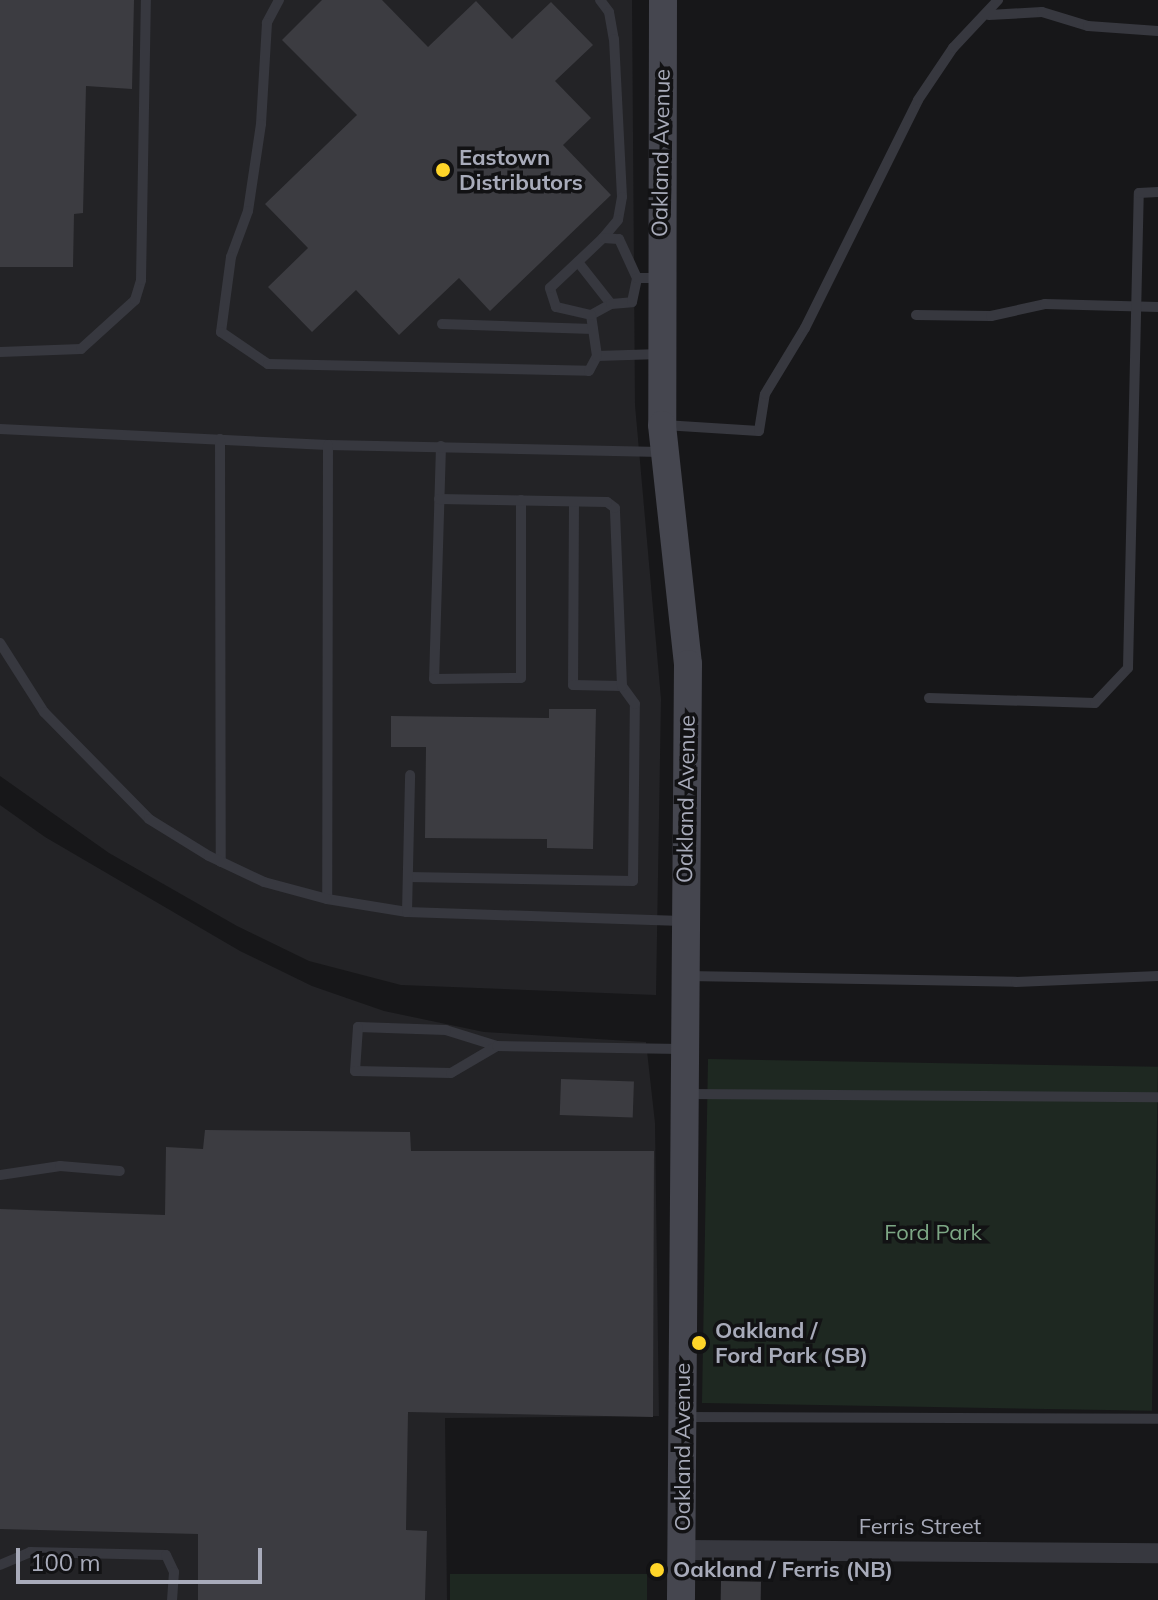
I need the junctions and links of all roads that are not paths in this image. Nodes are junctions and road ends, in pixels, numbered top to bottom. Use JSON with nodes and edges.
{"nodes":[{"id":1,"x":146,"y":0,"type":"edge"},
{"id":2,"x":279,"y":0,"type":"edge"},
{"id":3,"x":600,"y":0,"type":"edge"},
{"id":4,"x":663,"y":0,"type":"edge"},
{"id":5,"x":998,"y":0,"type":"edge"},
{"id":6,"x":989,"y":15,"type":"junction"},
{"id":7,"x":1158,"y":31,"type":"edge"},
{"id":8,"x":1158,"y":192,"type":"edge"},
{"id":9,"x":603,"y":238,"type":"junction"},
{"id":10,"x":578,"y":262,"type":"junction"},
{"id":11,"x":648,"y":278,"type":"junction"},
{"id":12,"x":611,"y":304,"type":"junction"},
{"id":13,"x":1158,"y":307,"type":"edge"},
{"id":14,"x":1137,"y":308,"type":"junction"},
{"id":15,"x":591,"y":315,"type":"junction"},
{"id":16,"x":916,"y":315,"type":"dead end"},
{"id":17,"x":442,"y":324,"type":"dead end"},
{"id":18,"x":593,"y":329,"type":"junction"},
{"id":19,"x":0,"y":352,"type":"edge"},
{"id":20,"x":662,"y":354,"type":"junction"},
{"id":21,"x":597,"y":356,"type":"junction"},
{"id":22,"x":0,"y":429,"type":"edge"},
{"id":23,"x":663,"y":438,"type":"junction"},
{"id":24,"x":220,"y":439,"type":"junction"},
{"id":25,"x":328,"y":445,"type":"junction"},
{"id":26,"x":441,"y":446,"type":"junction"},
{"id":27,"x":439,"y":499,"type":"junction"},
{"id":28,"x":521,"y":500,"type":"junction"},
{"id":29,"x":574,"y":502,"type":"junction"},
{"id":30,"x":0,"y":643,"type":"edge"},
{"id":31,"x":622,"y":686,"type":"junction"},
{"id":32,"x":929,"y":698,"type":"dead end"},
{"id":33,"x":410,"y":775,"type":"dead end"},
{"id":34,"x":221,"y":862,"type":"junction"},
{"id":35,"x":408,"y":877,"type":"junction"},
{"id":36,"x":327,"y":899,"type":"junction"},
{"id":37,"x":407,"y":912,"type":"junction"},
{"id":38,"x":684,"y":921,"type":"junction"},
{"id":39,"x":684,"y":976,"type":"junction"},
{"id":40,"x":1158,"y":976,"type":"edge"},
{"id":41,"x":497,"y":1046,"type":"junction"},
{"id":42,"x":683,"y":1049,"type":"junction"},
{"id":43,"x":683,"y":1094,"type":"junction"},
{"id":44,"x":1158,"y":1097,"type":"edge"},
{"id":45,"x":120,"y":1171,"type":"dead end"},
{"id":46,"x":0,"y":1175,"type":"edge"},
{"id":47,"x":683,"y":1417,"type":"junction"},
{"id":48,"x":1158,"y":1419,"type":"edge"},
{"id":49,"x":682,"y":1550,"type":"junction"},
{"id":50,"x":1158,"y":1553,"type":"edge"},
{"id":51,"x":0,"y":1565,"type":"edge"},
{"id":52,"x":172,"y":1600,"type":"edge"},
{"id":53,"x":681,"y":1600,"type":"edge"}],
"edges":[{"from":1,"to":19,"type":"lane"},
{"from":2,"to":21,"type":"lane"},
{"from":3,"to":9,"type":"lane"},
{"from":4,"to":11,"type":"street","name":"Oakland Avenue"},
{"from":5,"to":6,"type":"lane"},
{"from":6,"to":7,"type":"lane"},
{"from":6,"to":23,"type":"lane"},
{"from":8,"to":14,"type":"lane"},
{"from":9,"to":10,"type":"lane"},
{"from":9,"to":11,"type":"lane"},
{"from":10,"to":12,"type":"lane"},
{"from":10,"to":15,"type":"lane"},
{"from":11,"to":12,"type":"lane"},
{"from":11,"to":20,"type":"street","name":"Oakland Avenue"},
{"from":12,"to":15,"type":"lane"},
{"from":13,"to":14,"type":"lane"},
{"from":14,"to":16,"type":"lane"},
{"from":14,"to":32,"type":"lane"},
{"from":15,"to":18,"type":"lane"},
{"from":17,"to":18,"type":"lane"},
{"from":18,"to":21,"type":"lane"},
{"from":20,"to":21,"type":"lane"},
{"from":20,"to":23,"type":"street","name":"Oakland Avenue"},
{"from":22,"to":24,"type":"lane"},
{"from":23,"to":26,"type":"lane"},
{"from":23,"to":38,"type":"street","name":"Oakland Avenue"},
{"from":24,"to":25,"type":"lane"},
{"from":24,"to":34,"type":"lane"},
{"from":25,"to":26,"type":"lane"},
{"from":25,"to":36,"type":"lane"},
{"from":26,"to":27,"type":"lane"},
{"from":27,"to":28,"type":"lane"},
{"from":27,"to":28,"type":"lane"},
{"from":28,"to":29,"type":"lane"},
{"from":29,"to":31,"type":"lane"},
{"from":29,"to":31,"type":"lane"},
{"from":30,"to":34,"type":"lane"},
{"from":31,"to":35,"type":"lane"},
{"from":33,"to":35,"type":"lane"},
{"from":34,"to":36,"type":"lane"},
{"from":35,"to":37,"type":"lane"},
{"from":36,"to":37,"type":"lane"},
{"from":37,"to":38,"type":"lane"},
{"from":38,"to":39,"type":"street","name":"Oakland Avenue"},
{"from":39,"to":40,"type":"lane"},
{"from":39,"to":42,"type":"street","name":"Oakland Avenue"},
{"from":41,"to":41,"type":"lane"},
{"from":41,"to":42,"type":"lane"},
{"from":42,"to":43,"type":"street","name":"Oakland Avenue"},
{"from":43,"to":44,"type":"lane"},
{"from":43,"to":47,"type":"street","name":"Oakland Avenue"},
{"from":45,"to":46,"type":"lane"},
{"from":47,"to":48,"type":"lane"},
{"from":47,"to":49,"type":"street","name":"Oakland Avenue"},
{"from":49,"to":50,"type":"street","name":"Ferris Street"},
{"from":49,"to":53,"type":"street","name":"Oakland Avenue"},
{"from":51,"to":52,"type":"lane"}]}
